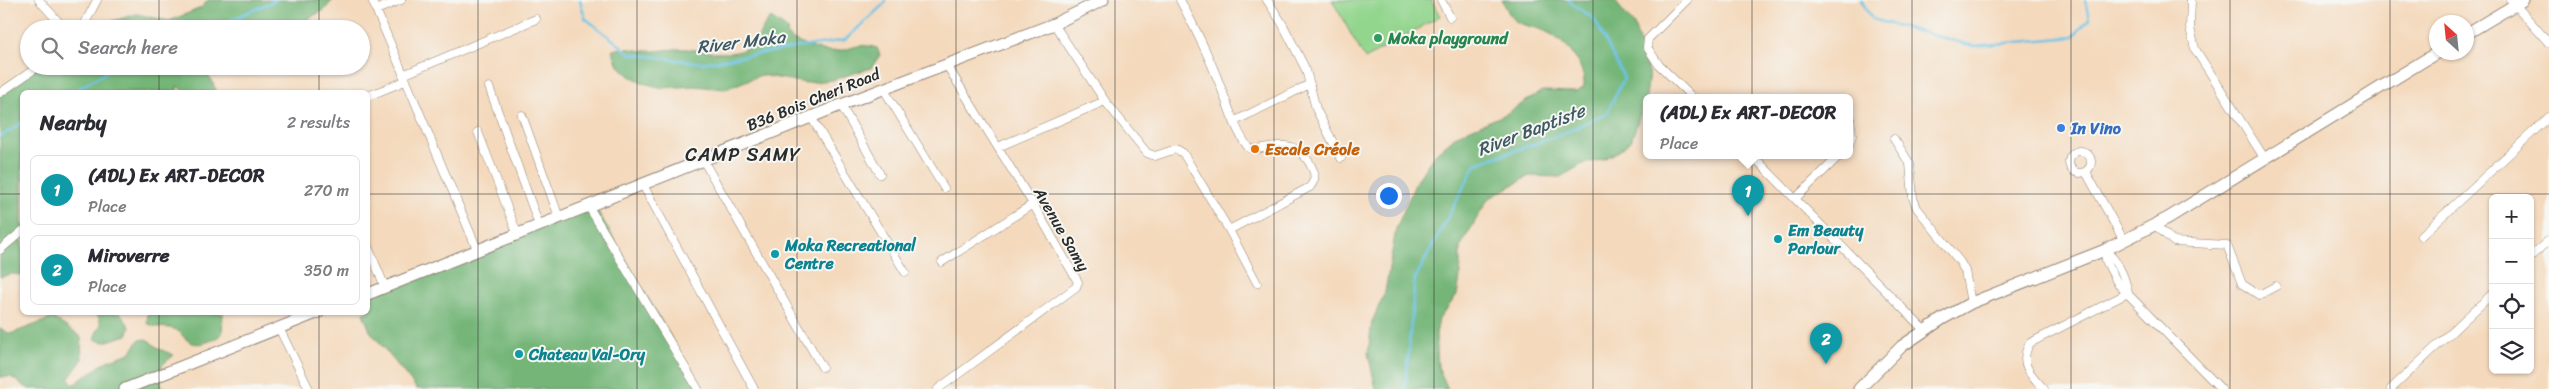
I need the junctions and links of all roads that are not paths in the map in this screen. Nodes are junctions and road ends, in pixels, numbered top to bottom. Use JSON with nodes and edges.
{"nodes":[{"id":1,"x":39,"y":0,"type":"edge"},
{"id":2,"x":97,"y":0,"type":"edge"},
{"id":3,"x":372,"y":0,"type":"edge"},
{"id":4,"x":401,"y":0,"type":"edge"},
{"id":5,"x":1103,"y":0,"type":"edge"},
{"id":6,"x":1180,"y":0,"type":"edge"},
{"id":7,"x":1267,"y":0,"type":"edge"},
{"id":8,"x":1441,"y":0,"type":"edge"},
{"id":9,"x":1687,"y":0,"type":"edge"},
{"id":10,"x":2191,"y":0,"type":"edge"},
{"id":11,"x":2516,"y":1,"type":"edge"},
{"id":12,"x":376,"y":10,"type":"junction"},
{"id":13,"x":1450,"y":17,"type":"dead end"},
{"id":14,"x":536,"y":19,"type":"dead end"},
{"id":15,"x":57,"y":20,"type":"edge"},
{"id":16,"x":87,"y":20,"type":"edge"},
{"id":17,"x":1054,"y":24,"type":"junction"},
{"id":18,"x":2474,"y":29,"type":"edge"},
{"id":19,"x":2549,"y":43,"type":"edge"},
{"id":20,"x":2429,"y":58,"type":"edge"},
{"id":21,"x":946,"y":64,"type":"junction"},
{"id":22,"x":26,"y":75,"type":"edge"},
{"id":23,"x":404,"y":78,"type":"junction"},
{"id":24,"x":1310,"y":84,"type":"junction"},
{"id":25,"x":489,"y":87,"type":"dead end"},
{"id":26,"x":883,"y":88,"type":"junction"},
{"id":27,"x":0,"y":93,"type":"edge"},
{"id":28,"x":1689,"y":94,"type":"edge"},
{"id":29,"x":370,"y":95,"type":"edge"},
{"id":30,"x":1105,"y":101,"type":"junction"},
{"id":31,"x":841,"y":105,"type":"junction"},
{"id":32,"x":522,"y":116,"type":"dead end"},
{"id":33,"x":811,"y":117,"type":"junction"},
{"id":34,"x":2549,"y":117,"type":"edge"},
{"id":35,"x":1235,"y":121,"type":"junction"},
{"id":36,"x":478,"y":132,"type":"dead end"},
{"id":37,"x":1894,"y":139,"type":"dead end"},
{"id":38,"x":998,"y":147,"type":"junction"},
{"id":39,"x":1341,"y":158,"type":"dead end"},
{"id":40,"x":1756,"y":159,"type":"edge"},
{"id":41,"x":1836,"y":159,"type":"edge"},
{"id":42,"x":2265,"y":159,"type":"junction"},
{"id":43,"x":703,"y":160,"type":"junction"},
{"id":44,"x":2086,"y":172,"type":"dead end"},
{"id":45,"x":880,"y":174,"type":"dead end"},
{"id":46,"x":643,"y":185,"type":"junction"},
{"id":47,"x":944,"y":188,"type":"dead end"},
{"id":48,"x":1796,"y":198,"type":"junction"},
{"id":49,"x":1033,"y":204,"type":"junction"},
{"id":50,"x":589,"y":207,"type":"junction"},
{"id":51,"x":559,"y":217,"type":"junction"},
{"id":52,"x":539,"y":225,"type":"junction"},
{"id":53,"x":2155,"y":225,"type":"junction"},
{"id":54,"x":1229,"y":230,"type":"junction"},
{"id":55,"x":20,"y":233,"type":"edge"},
{"id":56,"x":517,"y":233,"type":"junction"},
{"id":57,"x":2421,"y":236,"type":"dead end"},
{"id":58,"x":2549,"y":240,"type":"edge"},
{"id":59,"x":2124,"y":241,"type":"junction"},
{"id":60,"x":477,"y":249,"type":"junction"},
{"id":61,"x":0,"y":250,"type":"edge"},
{"id":62,"x":2105,"y":250,"type":"junction"},
{"id":63,"x":370,"y":252,"type":"edge"},
{"id":64,"x":2534,"y":253,"type":"edge"},
{"id":65,"x":942,"y":262,"type":"dead end"},
{"id":66,"x":905,"y":272,"type":"dead end"},
{"id":67,"x":1257,"y":283,"type":"dead end"},
{"id":68,"x":2276,"y":286,"type":"dead end"},
{"id":69,"x":385,"y":287,"type":"junction"},
{"id":70,"x":370,"y":293,"type":"edge"},
{"id":71,"x":2128,"y":293,"type":"junction"},
{"id":72,"x":2489,"y":297,"type":"edge"},
{"id":73,"x":1971,"y":303,"type":"junction"},
{"id":74,"x":312,"y":315,"type":"edge"},
{"id":75,"x":279,"y":328,"type":"junction"},
{"id":76,"x":1924,"y":330,"type":"junction"},
{"id":77,"x":822,"y":367,"type":"dead end"},
{"id":78,"x":125,"y":389,"type":"edge"},
{"id":79,"x":309,"y":389,"type":"edge"},
{"id":80,"x":698,"y":389,"type":"edge"},
{"id":81,"x":754,"y":389,"type":"edge"},
{"id":82,"x":938,"y":389,"type":"edge"},
{"id":83,"x":1859,"y":389,"type":"edge"},
{"id":84,"x":2044,"y":389,"type":"edge"},
{"id":85,"x":2221,"y":389,"type":"edge"},
{"id":86,"x":2391,"y":389,"type":"edge"}],
"edges":[{"from":1,"to":15,"type":"street"},
{"from":2,"to":16,"type":"street"},
{"from":3,"to":12,"type":"street"},
{"from":4,"to":12,"type":"street"},
{"from":5,"to":17,"type":"main road","name":"B36 Bois Cheri Road"},
{"from":6,"to":35,"type":"street"},
{"from":7,"to":24,"type":"street"},
{"from":8,"to":13,"type":"street"},
{"from":9,"to":28,"type":"street"},
{"from":10,"to":42,"type":"street"},
{"from":11,"to":18,"type":"main road"},
{"from":11,"to":19,"type":"street"},
{"from":12,"to":23,"type":"street"},
{"from":14,"to":23,"type":"street"},
{"from":17,"to":21,"type":"main road","name":"B36 Bois Cheri Road"},
{"from":17,"to":30,"type":"street"},
{"from":20,"to":42,"type":"main road"},
{"from":21,"to":26,"type":"main road","name":"B36 Bois Cheri Road"},
{"from":21,"to":38,"type":"street","name":"Avenue Samy"},
{"from":22,"to":27,"type":"street"},
{"from":23,"to":29,"type":"street"},
{"from":23,"to":60,"type":"street"},
{"from":24,"to":35,"type":"street"},
{"from":24,"to":39,"type":"street"},
{"from":25,"to":52,"type":"street"},
{"from":26,"to":31,"type":"main road","name":"B36 Bois Cheri Road"},
{"from":26,"to":47,"type":"street"},
{"from":30,"to":38,"type":"street"},
{"from":30,"to":54,"type":"street"},
{"from":31,"to":33,"type":"main road","name":"B36 Bois Cheri Road"},
{"from":31,"to":45,"type":"street"},
{"from":32,"to":51,"type":"street"},
{"from":33,"to":43,"type":"main road","name":"B36 Bois Cheri Road"},
{"from":33,"to":66,"type":"street"},
{"from":34,"to":57,"type":"street"},
{"from":35,"to":54,"type":"street"},
{"from":36,"to":56,"type":"street"},
{"from":37,"to":73,"type":"street"},
{"from":38,"to":49,"type":"street","name":"Avenue Samy"},
{"from":40,"to":48,"type":"street"},
{"from":41,"to":48,"type":"street"},
{"from":42,"to":53,"type":"main road"},
{"from":43,"to":46,"type":"main road","name":"B36 Bois Cheri Road"},
{"from":43,"to":77,"type":"street"},
{"from":44,"to":59,"type":"street"},
{"from":46,"to":50,"type":"main road","name":"B36 Bois Cheri Road"},
{"from":46,"to":81,"type":"street"},
{"from":48,"to":76,"type":"street"},
{"from":49,"to":65,"type":"street"},
{"from":49,"to":82,"type":"street","name":"Avenue Samy"},
{"from":50,"to":51,"type":"main road","name":"B36 Bois Cheri Road"},
{"from":50,"to":80,"type":"street"},
{"from":51,"to":52,"type":"main road","name":"B36 Bois Cheri Road"},
{"from":52,"to":56,"type":"main road","name":"B36 Bois Cheri Road"},
{"from":53,"to":59,"type":"main road"},
{"from":53,"to":68,"type":"street"},
{"from":54,"to":67,"type":"street"},
{"from":55,"to":61,"type":"street"},
{"from":56,"to":60,"type":"main road","name":"B36 Bois Cheri Road"},
{"from":58,"to":64,"type":"street"},
{"from":59,"to":62,"type":"main road"},
{"from":60,"to":69,"type":"main road","name":"B36 Bois Cheri Road"},
{"from":62,"to":71,"type":"street"},
{"from":62,"to":73,"type":"main road"},
{"from":63,"to":69,"type":"street"},
{"from":69,"to":70,"type":"main road","name":"B36 Bois Cheri Road"},
{"from":71,"to":84,"type":"street"},
{"from":71,"to":85,"type":"street"},
{"from":72,"to":86,"type":"street"},
{"from":73,"to":76,"type":"main road"},
{"from":74,"to":75,"type":"main road"},
{"from":75,"to":78,"type":"main road"},
{"from":75,"to":79,"type":"street"},
{"from":76,"to":83,"type":"main road"}]}
